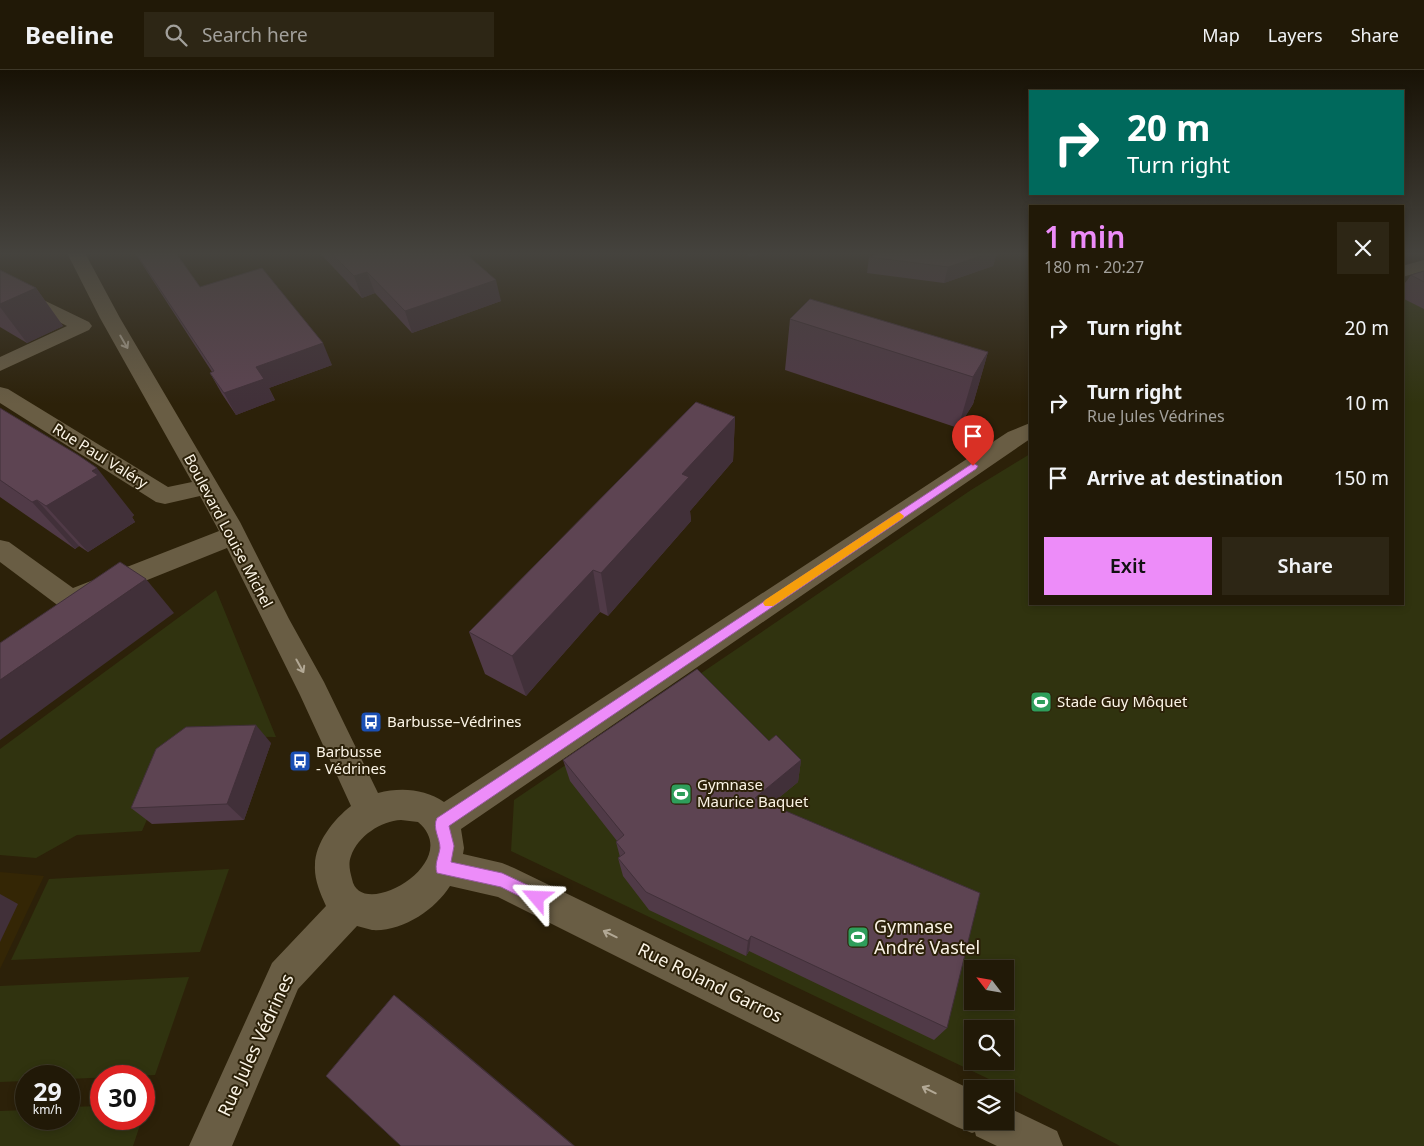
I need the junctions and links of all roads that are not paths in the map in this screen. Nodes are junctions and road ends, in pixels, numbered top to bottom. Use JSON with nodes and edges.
{"nodes":[{"id":1,"x":36,"y":303,"type":"edge"},
{"id":2,"x":102,"y":303,"type":"edge"},
{"id":3,"x":110,"y":318,"type":"junction"},
{"id":4,"x":82,"y":326,"type":"junction"},
{"id":5,"x":4,"y":359,"type":"edge"},
{"id":6,"x":0,"y":394,"type":"edge"},
{"id":7,"x":1029,"y":431,"type":"edge"},
{"id":8,"x":206,"y":486,"type":"junction"},
{"id":9,"x":233,"y":535,"type":"junction"},
{"id":10,"x":6,"y":561,"type":"edge"},
{"id":11,"x":140,"y":572,"type":"junction"},
{"id":12,"x":62,"y":626,"type":"edge"},
{"id":13,"x":371,"y":813,"type":"junction"},
{"id":14,"x":442,"y":823,"type":"junction"},
{"id":15,"x":442,"y":868,"type":"junction"},
{"id":16,"x":351,"y":906,"type":"junction"},
{"id":17,"x":964,"y":1108,"type":"edge"},
{"id":18,"x":1009,"y":1130,"type":"edge"},
{"id":19,"x":210,"y":1146,"type":"edge"},
{"id":20,"x":1042,"y":1146,"type":"edge"}],
"edges":[{"from":1,"to":4,"type":"street"},
{"from":2,"to":3,"type":"street","name":"Boulevard Louise Michel"},
{"from":3,"to":4,"type":"street"},
{"from":3,"to":8,"type":"street","name":"Boulevard Louise Michel","one_way":true},
{"from":4,"to":5,"type":"street"},
{"from":6,"to":8,"type":"street","name":"Rue Paul Valéry"},
{"from":7,"to":14,"type":"street"},
{"from":8,"to":9,"type":"street","name":"Boulevard Louise Michel"},
{"from":9,"to":11,"type":"street"},
{"from":9,"to":13,"type":"street","name":"Boulevard Louise Michel","one_way":true},
{"from":10,"to":11,"type":"street"},
{"from":11,"to":12,"type":"street"},
{"from":13,"to":14,"type":"street"},
{"from":13,"to":16,"type":"street"},
{"from":14,"to":15,"type":"street"},
{"from":15,"to":16,"type":"street"},
{"from":17,"to":15,"type":"street","name":"Rue Roland Garros","one_way":true},
{"from":16,"to":19,"type":"street","name":"Rue Jules Védrines"},
{"from":18,"to":20,"type":"street"}]}
